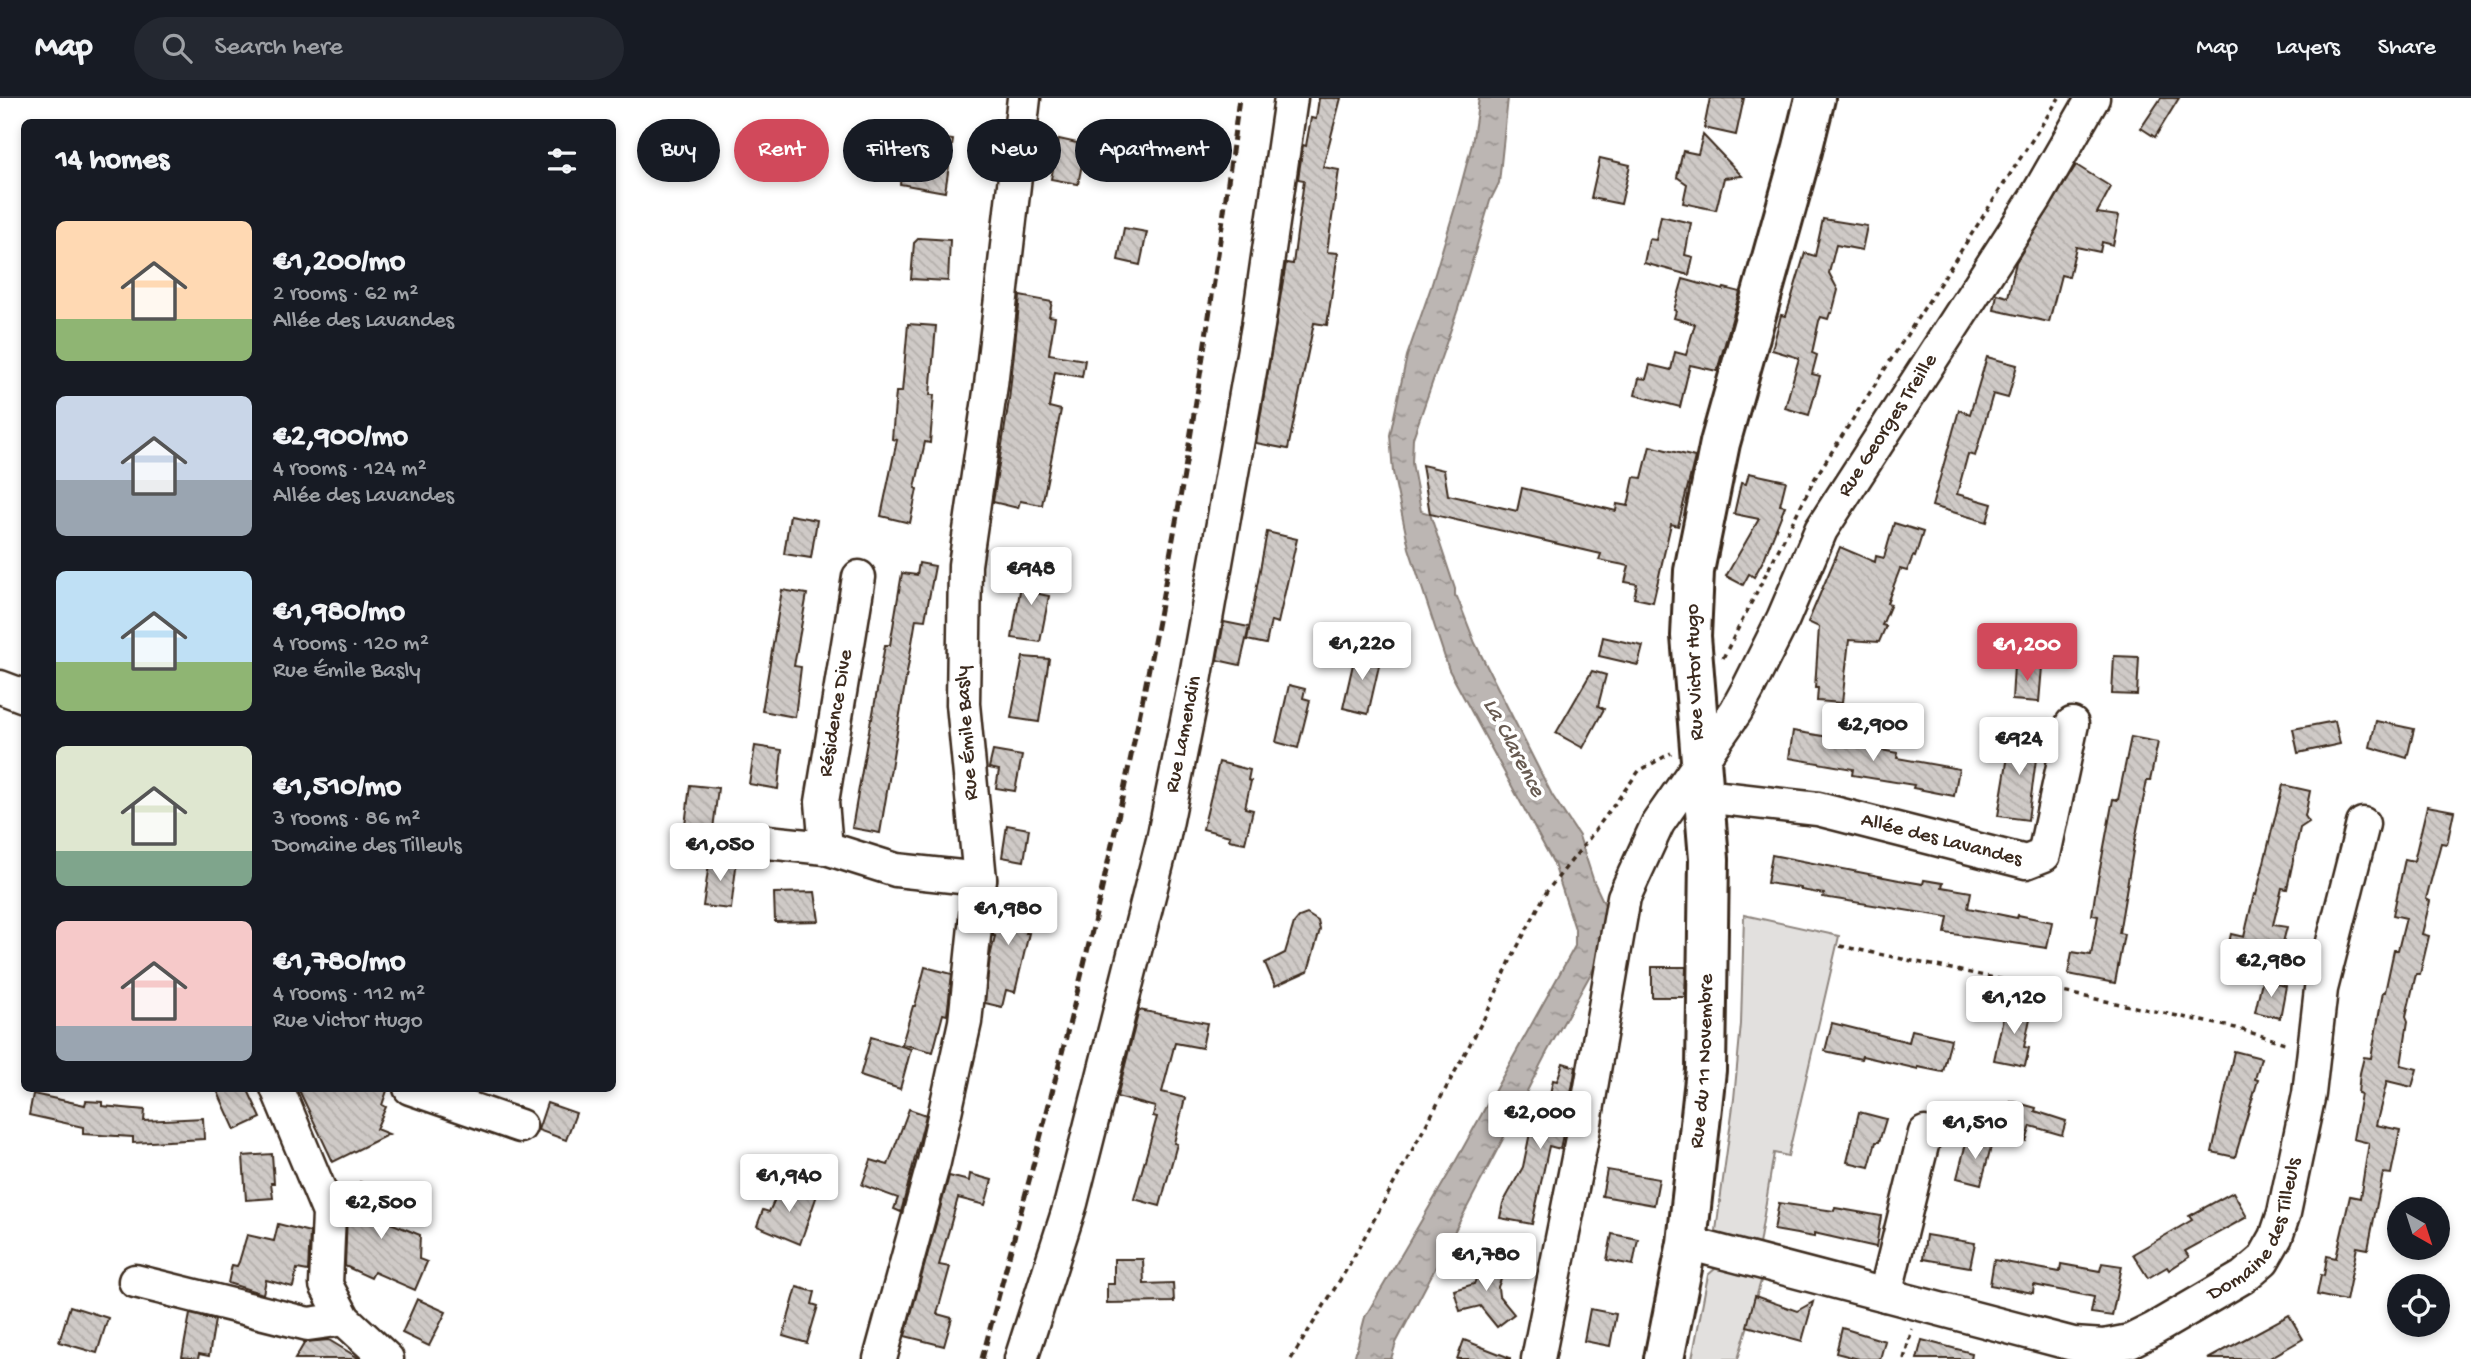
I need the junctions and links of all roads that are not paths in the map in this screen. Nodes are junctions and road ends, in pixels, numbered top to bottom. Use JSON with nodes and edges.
{"nodes":[{"id":1,"x":1024,"y":98,"type":"edge"},
{"id":2,"x":1291,"y":98,"type":"edge"},
{"id":3,"x":1815,"y":98,"type":"edge"},
{"id":4,"x":2093,"y":98,"type":"edge"},
{"id":5,"x":859,"y":577,"type":"dead end"},
{"id":6,"x":0,"y":687,"type":"edge"},
{"id":7,"x":21,"y":695,"type":"edge"},
{"id":8,"x":2072,"y":724,"type":"dead end"},
{"id":9,"x":1702,"y":779,"type":"junction"},
{"id":10,"x":2363,"y":824,"type":"dead end"},
{"id":11,"x":767,"y":842,"type":"dead end"},
{"id":12,"x":826,"y":848,"type":"junction"},
{"id":13,"x":980,"y":879,"type":"junction"},
{"id":14,"x":279,"y":1092,"type":"edge"},
{"id":15,"x":428,"y":1092,"type":"edge"},
{"id":16,"x":520,"y":1126,"type":"dead end"},
{"id":17,"x":1925,"y":1133,"type":"dead end"},
{"id":18,"x":1687,"y":1243,"type":"junction"},
{"id":19,"x":135,"y":1281,"type":"dead end"},
{"id":20,"x":1885,"y":1295,"type":"junction"},
{"id":21,"x":344,"y":1319,"type":"junction"},
{"id":22,"x":387,"y":1359,"type":"edge"},
{"id":23,"x":880,"y":1359,"type":"edge"},
{"id":24,"x":1021,"y":1359,"type":"edge"},
{"id":25,"x":1538,"y":1359,"type":"edge"},
{"id":26,"x":1664,"y":1359,"type":"edge"}],
"edges":[{"from":1,"to":13,"type":"street","name":"Rue Émile Basly"},
{"from":2,"to":24,"type":"street","name":"Rue Lamendin"},
{"from":3,"to":9,"type":"main road","name":"Rue Victor Hugo"},
{"from":4,"to":9,"type":"street","name":"Rue Georges Treille"},
{"from":5,"to":12,"type":"street","name":"Résidence Dive"},
{"from":6,"to":7,"type":"street"},
{"from":8,"to":9,"type":"street","name":"Allée des Lavandes"},
{"from":9,"to":18,"type":"main road","name":"Rue du 11 Novembre"},
{"from":9,"to":25,"type":"street","name":"Rue Victor Hugo"},
{"from":10,"to":20,"type":"street","name":"Domaine des Tilleuls"},
{"from":11,"to":12,"type":"street"},
{"from":12,"to":13,"type":"street"},
{"from":13,"to":23,"type":"street","name":"Rue Émile Basly"},
{"from":14,"to":21,"type":"street"},
{"from":15,"to":16,"type":"street"},
{"from":17,"to":20,"type":"street"},
{"from":18,"to":20,"type":"street","name":"Domaine des Tilleuls"},
{"from":18,"to":26,"type":"main road","name":"Rue du 11 Novembre"},
{"from":19,"to":21,"type":"street"},
{"from":21,"to":22,"type":"street"}]}
